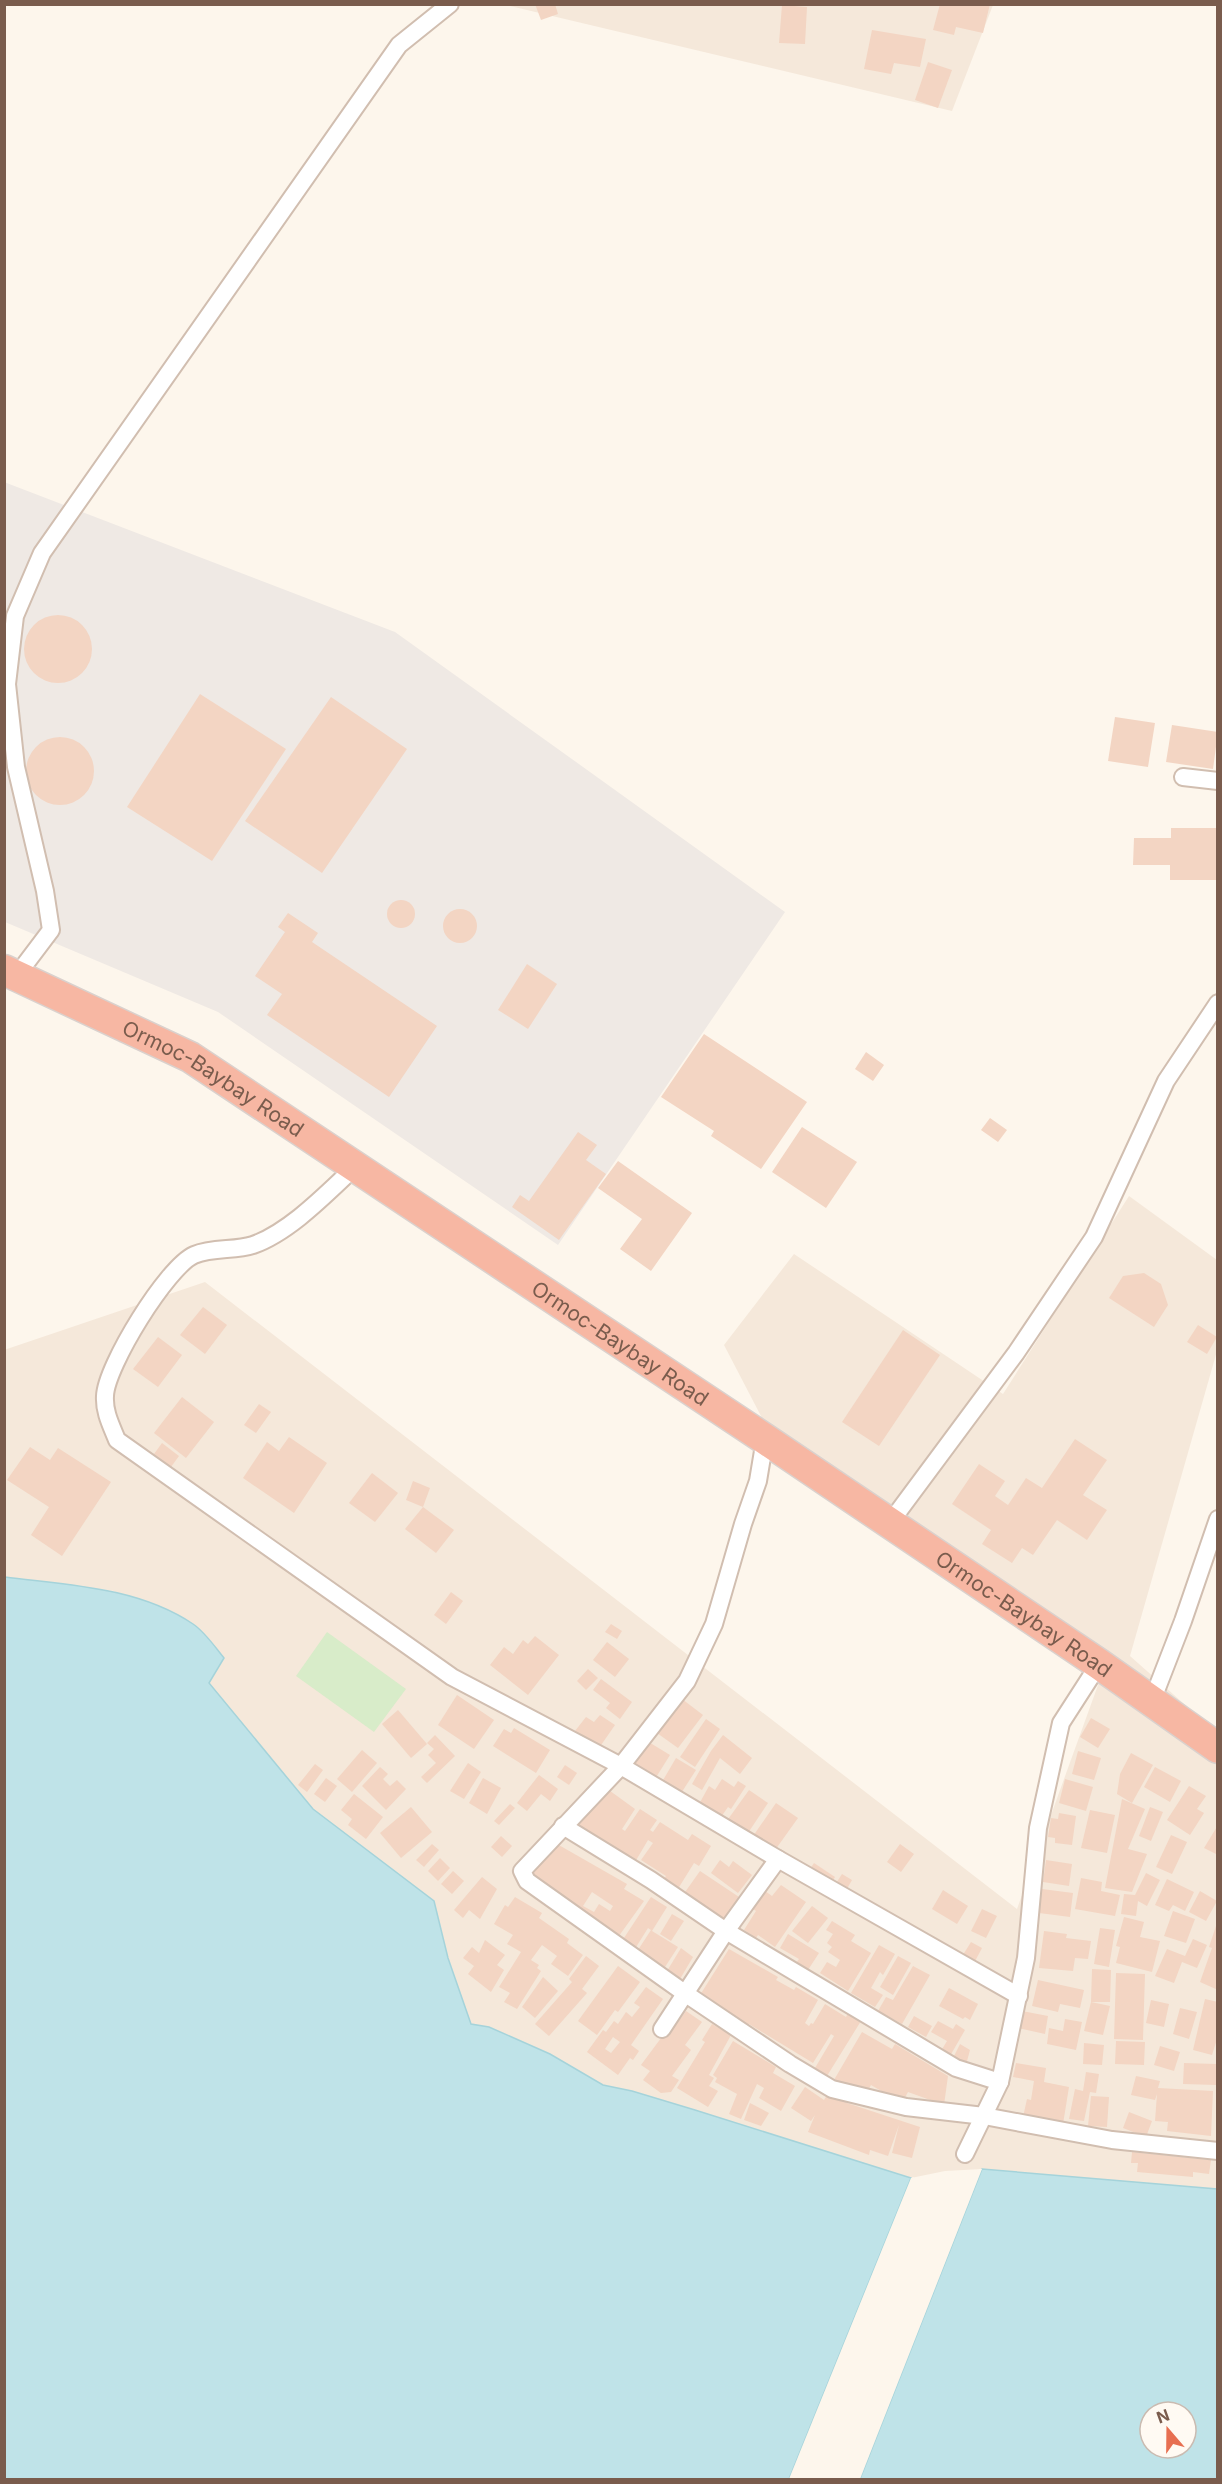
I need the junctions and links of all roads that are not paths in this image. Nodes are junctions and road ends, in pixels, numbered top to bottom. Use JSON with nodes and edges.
{"nodes":[{"id":1,"x":450,"y":4,"type":"edge"},
{"id":2,"x":1183,"y":777,"type":"dead end"},
{"id":3,"x":1218,"y":782,"type":"edge"},
{"id":4,"x":11,"y":972,"type":"edge"},
{"id":5,"x":1218,"y":1003,"type":"edge"},
{"id":6,"x":355,"y":1167,"type":"junction"},
{"id":7,"x":765,"y":1439,"type":"junction"},
{"id":8,"x":1218,"y":1518,"type":"edge"},
{"id":9,"x":889,"y":1524,"type":"junction"},
{"id":10,"x":1099,"y":1664,"type":"junction"},
{"id":11,"x":1152,"y":1701,"type":"junction"},
{"id":12,"x":1218,"y":1748,"type":"edge"},
{"id":13,"x":621,"y":1766,"type":"junction"},
{"id":14,"x":563,"y":1826,"type":"junction"},
{"id":15,"x":778,"y":1859,"type":"junction"},
{"id":16,"x":726,"y":1931,"type":"junction"},
{"id":17,"x":686,"y":1994,"type":"junction"},
{"id":18,"x":1018,"y":1996,"type":"junction"},
{"id":19,"x":662,"y":2029,"type":"dead end"},
{"id":20,"x":1000,"y":2082,"type":"junction"},
{"id":21,"x":984,"y":2116,"type":"junction"},
{"id":22,"x":1218,"y":2151,"type":"edge"},
{"id":23,"x":965,"y":2154,"type":"dead end"}],
"edges":[{"from":1,"to":4,"type":"street"},
{"from":2,"to":3,"type":"street"},
{"from":4,"to":6,"type":"highway","name":"Ormoc-Baybay Road"},
{"from":5,"to":9,"type":"street"},
{"from":6,"to":7,"type":"highway","name":"Ormoc-Baybay Road"},
{"from":6,"to":13,"type":"street"},
{"from":7,"to":9,"type":"highway","name":"Ormoc-Baybay Road"},
{"from":7,"to":13,"type":"street"},
{"from":8,"to":11,"type":"street"},
{"from":9,"to":10,"type":"highway","name":"Ormoc-Baybay Road"},
{"from":10,"to":11,"type":"highway","name":"Ormoc-Baybay Road"},
{"from":10,"to":18,"type":"street"},
{"from":11,"to":12,"type":"highway","name":"Ormoc-Baybay Road"},
{"from":13,"to":14,"type":"street"},
{"from":13,"to":15,"type":"street"},
{"from":14,"to":16,"type":"street"},
{"from":14,"to":17,"type":"street"},
{"from":15,"to":16,"type":"street"},
{"from":15,"to":18,"type":"street"},
{"from":16,"to":17,"type":"street"},
{"from":16,"to":20,"type":"street"},
{"from":17,"to":19,"type":"street"},
{"from":17,"to":21,"type":"street"},
{"from":18,"to":20,"type":"street"},
{"from":20,"to":21,"type":"street"},
{"from":21,"to":22,"type":"street"},
{"from":21,"to":23,"type":"street"}]}
